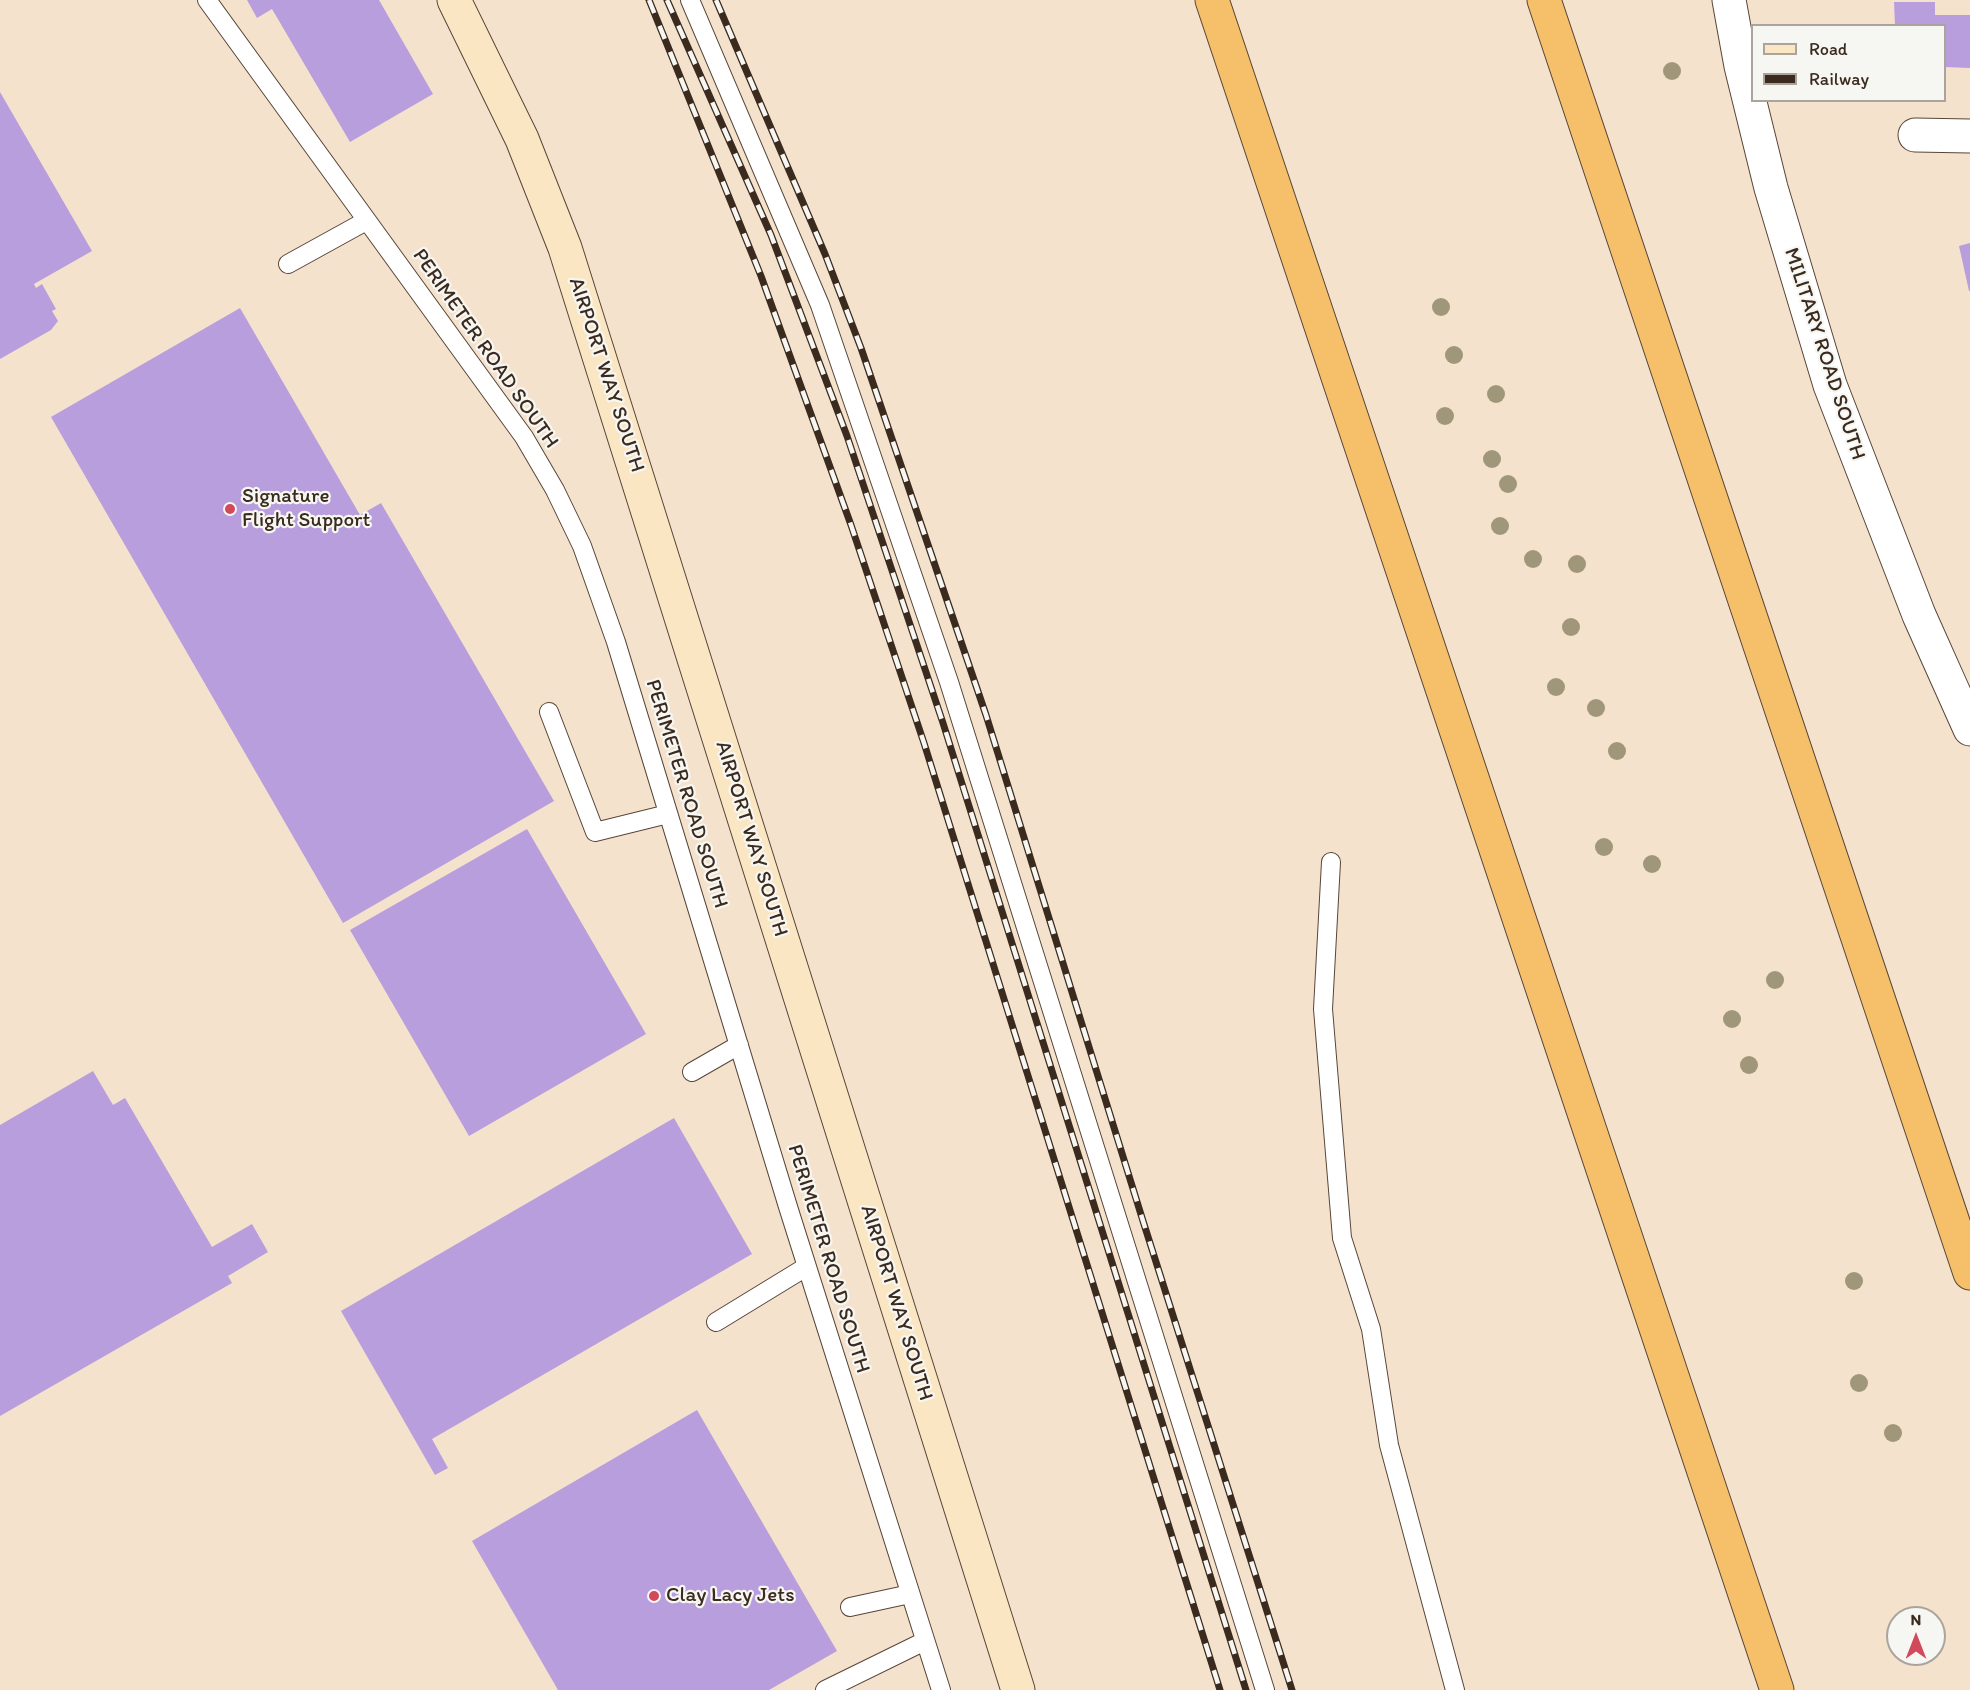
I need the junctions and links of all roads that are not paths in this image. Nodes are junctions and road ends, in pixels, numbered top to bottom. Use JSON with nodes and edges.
{"nodes":[{"id":1,"x":207,"y":0,"type":"edge"},
{"id":2,"x":454,"y":0,"type":"edge"},
{"id":3,"x":690,"y":0,"type":"edge"},
{"id":4,"x":1212,"y":0,"type":"edge"},
{"id":5,"x":1544,"y":0,"type":"edge"},
{"id":6,"x":1729,"y":0,"type":"edge"},
{"id":7,"x":1915,"y":135,"type":"dead end"},
{"id":8,"x":1970,"y":136,"type":"edge"},
{"id":9,"x":366,"y":221,"type":"junction"},
{"id":10,"x":288,"y":264,"type":"dead end"},
{"id":11,"x":549,"y":712,"type":"dead end"},
{"id":12,"x":1970,"y":729,"type":"edge"},
{"id":13,"x":668,"y":814,"type":"junction"},
{"id":14,"x":1331,"y":861,"type":"dead end"},
{"id":15,"x":739,"y":1045,"type":"junction"},
{"id":16,"x":692,"y":1072,"type":"dead end"},
{"id":17,"x":806,"y":1267,"type":"junction"},
{"id":18,"x":1970,"y":1273,"type":"edge"},
{"id":19,"x":716,"y":1322,"type":"dead end"},
{"id":20,"x":910,"y":1594,"type":"junction"},
{"id":21,"x":850,"y":1607,"type":"dead end"},
{"id":22,"x":925,"y":1641,"type":"junction"},
{"id":23,"x":1772,"y":1677,"type":"edge"},
{"id":24,"x":825,"y":1690,"type":"edge"},
{"id":25,"x":940,"y":1690,"type":"edge"},
{"id":26,"x":1018,"y":1690,"type":"edge"},
{"id":27,"x":1265,"y":1690,"type":"edge"},
{"id":28,"x":1455,"y":1690,"type":"edge"}],
"edges":[{"from":1,"to":9,"type":"lane","name":"PERIMETER ROAD SOUTH"},
{"from":2,"to":26,"type":"main road","name":"AIRPORT WAY SOUTH"},
{"from":3,"to":27,"type":"lane"},
{"from":4,"to":23,"type":"highway"},
{"from":5,"to":18,"type":"highway"},
{"from":6,"to":12,"type":"street","name":"MILITARY ROAD SOUTH"},
{"from":7,"to":8,"type":"street"},
{"from":9,"to":10,"type":"lane"},
{"from":9,"to":13,"type":"lane","name":"PERIMETER ROAD SOUTH"},
{"from":11,"to":13,"type":"lane"},
{"from":13,"to":15,"type":"lane","name":"PERIMETER ROAD SOUTH"},
{"from":14,"to":28,"type":"lane"},
{"from":15,"to":16,"type":"lane"},
{"from":15,"to":17,"type":"lane","name":"PERIMETER ROAD SOUTH"},
{"from":17,"to":19,"type":"lane"},
{"from":17,"to":20,"type":"lane","name":"PERIMETER ROAD SOUTH"},
{"from":20,"to":21,"type":"lane"},
{"from":20,"to":22,"type":"lane","name":"PERIMETER ROAD SOUTH"},
{"from":22,"to":24,"type":"lane"},
{"from":22,"to":25,"type":"lane","name":"PERIMETER ROAD SOUTH"}]}
